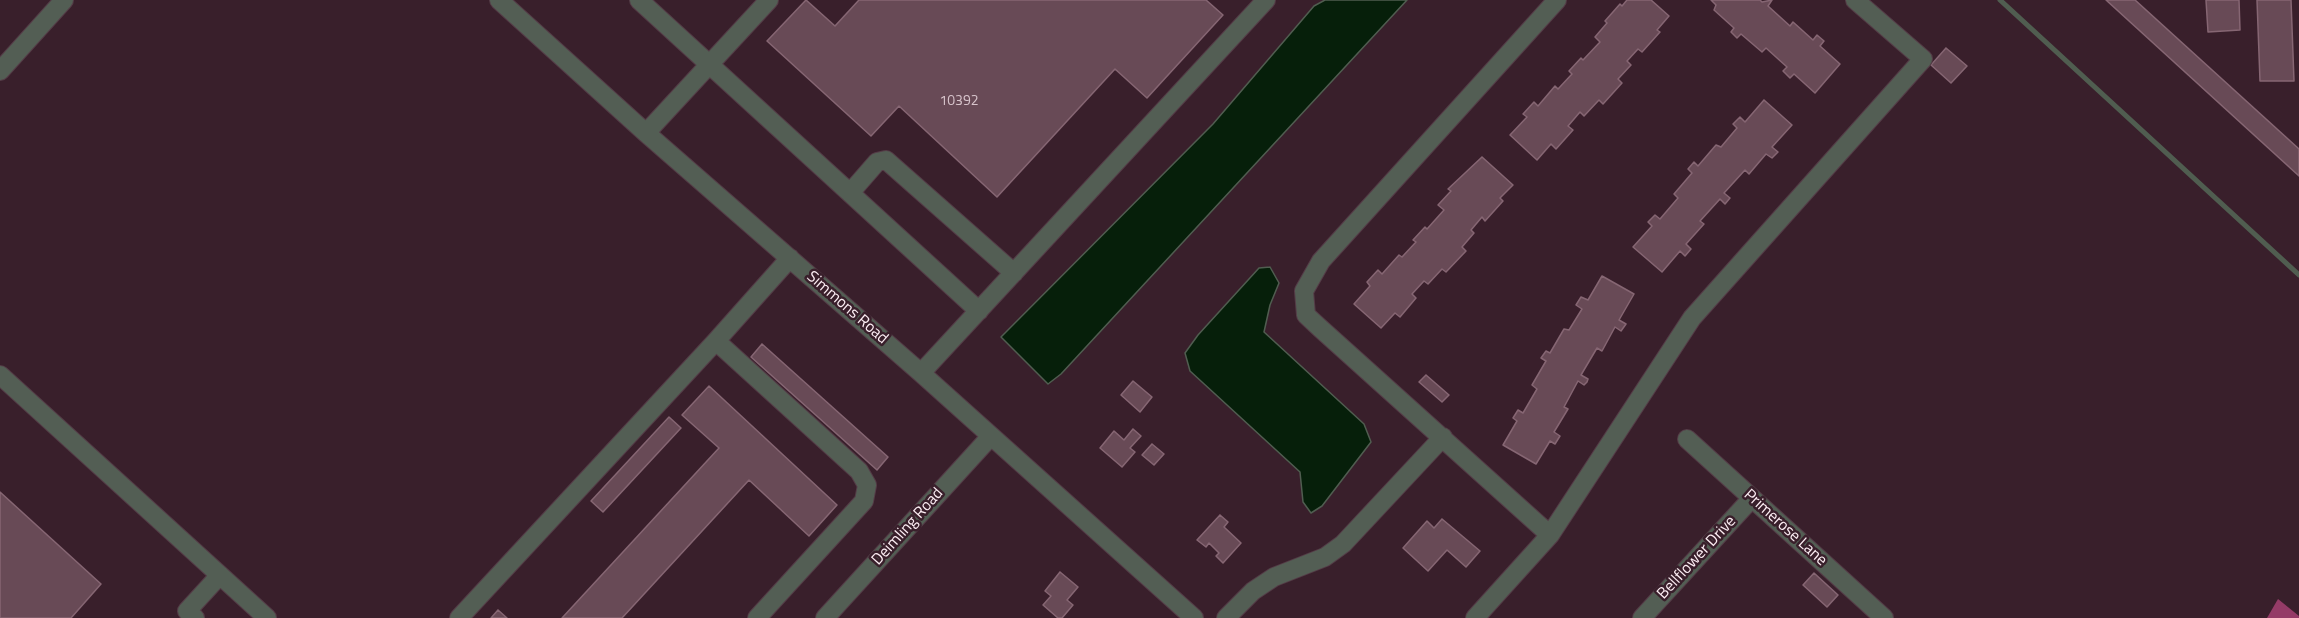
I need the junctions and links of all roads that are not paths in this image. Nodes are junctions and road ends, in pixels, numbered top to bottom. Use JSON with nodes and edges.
{"nodes":[{"id":1,"x":64,"y":0,"type":"edge"},
{"id":2,"x":499,"y":0,"type":"edge"},
{"id":3,"x":639,"y":0,"type":"edge"},
{"id":4,"x":770,"y":0,"type":"edge"},
{"id":5,"x":1266,"y":0,"type":"edge"},
{"id":6,"x":1557,"y":0,"type":"edge"},
{"id":7,"x":1855,"y":0,"type":"edge"},
{"id":8,"x":710,"y":65,"type":"junction"},
{"id":9,"x":0,"y":71,"type":"edge"},
{"id":10,"x":646,"y":133,"type":"junction"},
{"id":11,"x":850,"y":193,"type":"junction"},
{"id":12,"x":790,"y":258,"type":"junction"},
{"id":13,"x":1014,"y":273,"type":"junction"},
{"id":14,"x":979,"y":311,"type":"junction"},
{"id":15,"x":716,"y":341,"type":"junction"},
{"id":16,"x":921,"y":373,"type":"junction"},
{"id":17,"x":0,"y":375,"type":"edge"},
{"id":18,"x":991,"y":436,"type":"junction"},
{"id":19,"x":1443,"y":437,"type":"junction"},
{"id":20,"x":1687,"y":439,"type":"dead end"},
{"id":21,"x":1752,"y":498,"type":"junction"},
{"id":22,"x":1550,"y":535,"type":"junction"},
{"id":23,"x":220,"y":574,"type":"junction"},
{"id":24,"x":195,"y":618,"type":"edge"},
{"id":25,"x":267,"y":618,"type":"edge"},
{"id":26,"x":459,"y":618,"type":"edge"},
{"id":27,"x":757,"y":618,"type":"edge"},
{"id":28,"x":825,"y":618,"type":"edge"},
{"id":29,"x":1194,"y":618,"type":"edge"},
{"id":30,"x":1226,"y":618,"type":"edge"},
{"id":31,"x":1475,"y":618,"type":"edge"},
{"id":32,"x":1642,"y":618,"type":"edge"},
{"id":33,"x":1884,"y":618,"type":"edge"}],
"edges":[{"from":1,"to":9,"type":"street"},
{"from":2,"to":10,"type":"street","name":"Simmons Road"},
{"from":3,"to":8,"type":"street"},
{"from":4,"to":8,"type":"street"},
{"from":5,"to":13,"type":"street"},
{"from":6,"to":19,"type":"street"},
{"from":7,"to":22,"type":"street"},
{"from":8,"to":10,"type":"street"},
{"from":8,"to":11,"type":"street"},
{"from":10,"to":12,"type":"street","name":"Simmons Road"},
{"from":11,"to":13,"type":"street"},
{"from":11,"to":14,"type":"street"},
{"from":12,"to":15,"type":"street"},
{"from":12,"to":16,"type":"street","name":"Simmons Road"},
{"from":13,"to":14,"type":"street"},
{"from":14,"to":16,"type":"street"},
{"from":15,"to":26,"type":"street"},
{"from":15,"to":27,"type":"street"},
{"from":16,"to":18,"type":"street","name":"Simmons Road"},
{"from":17,"to":23,"type":"street"},
{"from":18,"to":28,"type":"street","name":"Deimling Road"},
{"from":18,"to":29,"type":"street","name":"Simmons Road"},
{"from":19,"to":22,"type":"street"},
{"from":19,"to":30,"type":"street"},
{"from":20,"to":21,"type":"street","name":"Primerose Lane"},
{"from":21,"to":32,"type":"street","name":"Bellflower Drive"},
{"from":21,"to":33,"type":"street","name":"Primerose Lane"},
{"from":22,"to":31,"type":"street"},
{"from":23,"to":24,"type":"street"},
{"from":23,"to":25,"type":"street"}]}
